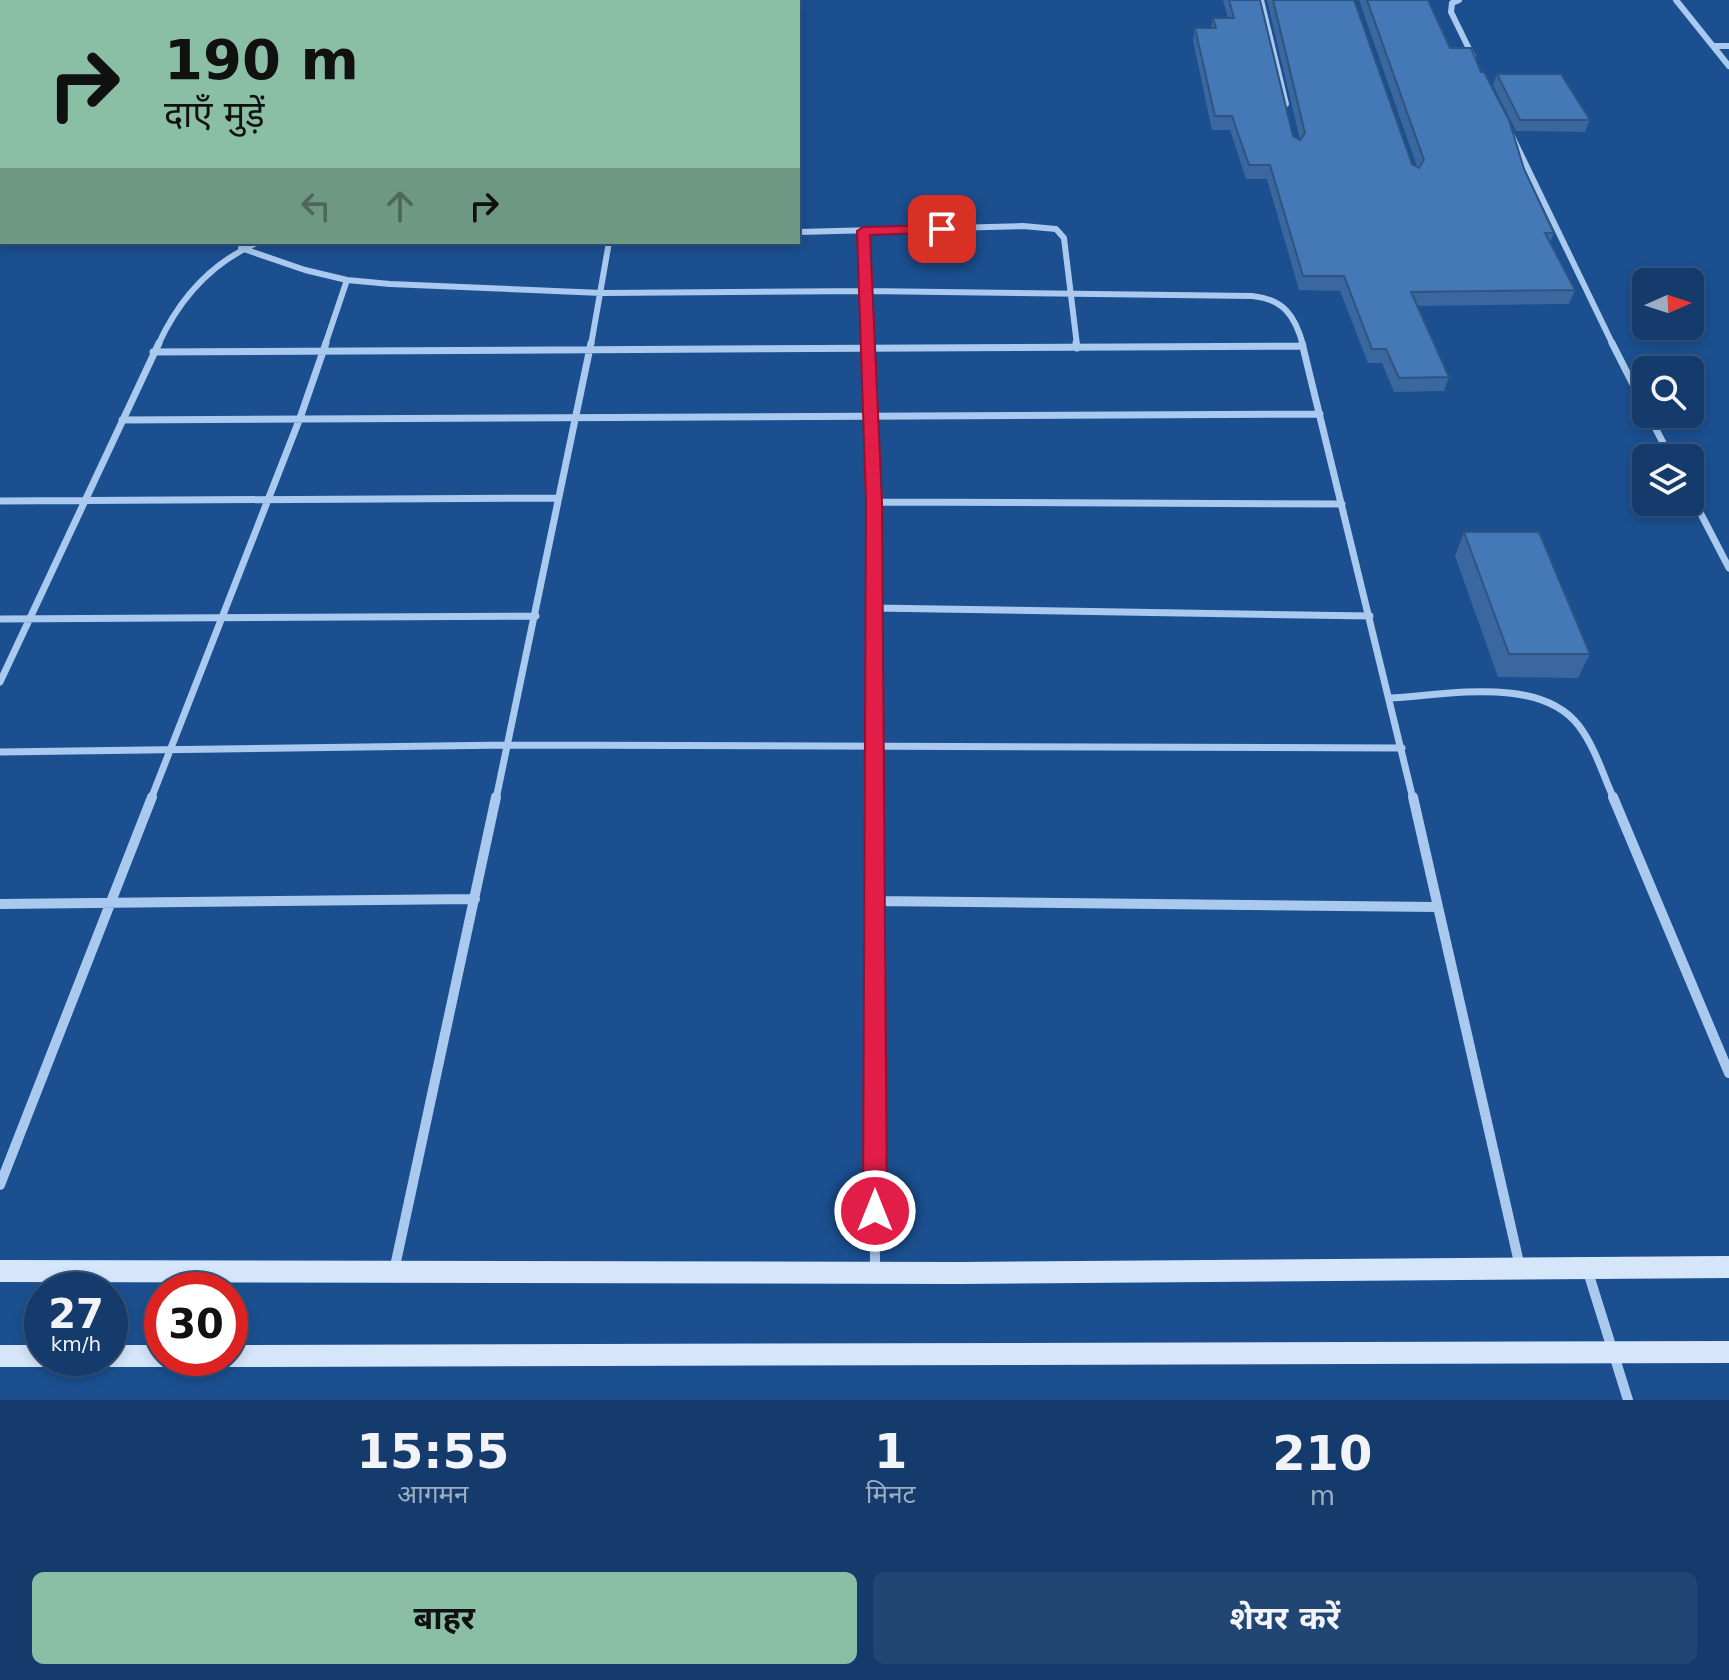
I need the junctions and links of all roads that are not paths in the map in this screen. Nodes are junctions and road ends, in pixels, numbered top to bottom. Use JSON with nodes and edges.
{"nodes":[{"id":1,"x":1261,"y":0,"type":"edge"},
{"id":2,"x":1459,"y":0,"type":"edge"},
{"id":3,"x":1676,"y":0,"type":"edge"},
{"id":4,"x":1713,"y":46,"type":"junction"},
{"id":5,"x":1729,"y":46,"type":"edge"},
{"id":6,"x":1729,"y":66,"type":"edge"},
{"id":7,"x":1478,"y":67,"type":"edge"},
{"id":8,"x":1288,"y":117,"type":"edge"},
{"id":9,"x":1506,"y":122,"type":"edge"},
{"id":10,"x":863,"y":231,"type":"junction"},
{"id":11,"x":800,"y":232,"type":"edge"},
{"id":12,"x":253,"y":244,"type":"edge"},
{"id":13,"x":609,"y":244,"type":"edge"},
{"id":14,"x":241,"y":248,"type":"junction"},
{"id":15,"x":347,"y":280,"type":"junction"},
{"id":16,"x":867,"y":291,"type":"junction"},
{"id":17,"x":602,"y":293,"type":"junction"},
{"id":18,"x":1070,"y":294,"type":"junction"},
{"id":19,"x":1303,"y":346,"type":"junction"},
{"id":20,"x":1077,"y":348,"type":"junction"},
{"id":21,"x":868,"y":349,"type":"junction"},
{"id":22,"x":588,"y":351,"type":"junction"},
{"id":23,"x":153,"y":352,"type":"junction"},
{"id":24,"x":325,"y":352,"type":"junction"},
{"id":25,"x":1632,"y":383,"type":"edge"},
{"id":26,"x":1320,"y":414,"type":"junction"},
{"id":27,"x":300,"y":418,"type":"junction"},
{"id":28,"x":574,"y":418,"type":"junction"},
{"id":29,"x":871,"y":418,"type":"junction"},
{"id":30,"x":122,"y":420,"type":"junction"},
{"id":31,"x":557,"y":498,"type":"junction"},
{"id":32,"x":267,"y":500,"type":"junction"},
{"id":33,"x":0,"y":501,"type":"edge"},
{"id":34,"x":87,"y":501,"type":"junction"},
{"id":35,"x":874,"y":502,"type":"junction"},
{"id":36,"x":1342,"y":504,"type":"junction"},
{"id":37,"x":1702,"y":516,"type":"edge"},
{"id":38,"x":1729,"y":568,"type":"edge"},
{"id":39,"x":873,"y":608,"type":"junction"},
{"id":40,"x":536,"y":616,"type":"junction"},
{"id":41,"x":1370,"y":616,"type":"junction"},
{"id":42,"x":222,"y":617,"type":"junction"},
{"id":43,"x":0,"y":619,"type":"edge"},
{"id":44,"x":31,"y":619,"type":"junction"},
{"id":45,"x":0,"y":682,"type":"edge"},
{"id":46,"x":1390,"y":698,"type":"junction"},
{"id":47,"x":508,"y":745,"type":"junction"},
{"id":48,"x":874,"y":745,"type":"junction"},
{"id":49,"x":1402,"y":748,"type":"junction"},
{"id":50,"x":172,"y":749,"type":"junction"},
{"id":51,"x":0,"y":752,"type":"edge"},
{"id":52,"x":475,"y":899,"type":"junction"},
{"id":53,"x":874,"y":901,"type":"junction"},
{"id":54,"x":111,"y":903,"type":"junction"},
{"id":55,"x":0,"y":904,"type":"edge"},
{"id":56,"x":1437,"y":907,"type":"junction"},
{"id":57,"x":1729,"y":1073,"type":"edge"},
{"id":58,"x":0,"y":1185,"type":"edge"},
{"id":59,"x":1586,"y":1267,"type":"junction"},
{"id":60,"x":1729,"y":1267,"type":"edge"},
{"id":61,"x":1521,"y":1268,"type":"junction"},
{"id":62,"x":0,"y":1271,"type":"edge"},
{"id":63,"x":394,"y":1272,"type":"junction"},
{"id":64,"x":875,"y":1273,"type":"junction"},
{"id":65,"x":1612,"y":1352,"type":"junction"},
{"id":66,"x":1729,"y":1352,"type":"edge"},
{"id":67,"x":0,"y":1356,"type":"edge"},
{"id":68,"x":24,"y":1356,"type":"edge"},
{"id":69,"x":248,"y":1356,"type":"edge"},
{"id":70,"x":1628,"y":1400,"type":"edge"}],
"edges":[{"from":1,"to":8,"type":"street"},
{"from":2,"to":7,"type":"street"},
{"from":3,"to":4,"type":"street"},
{"from":4,"to":5,"type":"street"},
{"from":4,"to":6,"type":"street"},
{"from":9,"to":25,"type":"street"},
{"from":10,"to":11,"type":"street"},
{"from":10,"to":16,"type":"street"},
{"from":10,"to":18,"type":"street"},
{"from":12,"to":14,"type":"street"},
{"from":13,"to":17,"type":"street"},
{"from":14,"to":15,"type":"street"},
{"from":14,"to":23,"type":"street"},
{"from":15,"to":17,"type":"street"},
{"from":15,"to":24,"type":"street"},
{"from":16,"to":17,"type":"street"},
{"from":16,"to":18,"type":"street"},
{"from":16,"to":21,"type":"street"},
{"from":17,"to":22,"type":"street"},
{"from":18,"to":19,"type":"street"},
{"from":18,"to":20,"type":"street"},
{"from":19,"to":20,"type":"street"},
{"from":19,"to":26,"type":"street"},
{"from":20,"to":21,"type":"street"},
{"from":21,"to":22,"type":"street"},
{"from":21,"to":29,"type":"street"},
{"from":22,"to":24,"type":"street"},
{"from":22,"to":28,"type":"street"},
{"from":23,"to":24,"type":"street"},
{"from":23,"to":30,"type":"street"},
{"from":24,"to":27,"type":"street"},
{"from":26,"to":29,"type":"street"},
{"from":26,"to":36,"type":"street"},
{"from":27,"to":28,"type":"street"},
{"from":27,"to":30,"type":"street"},
{"from":27,"to":32,"type":"street"},
{"from":28,"to":29,"type":"street"},
{"from":28,"to":31,"type":"street"},
{"from":29,"to":35,"type":"street"},
{"from":30,"to":34,"type":"street"},
{"from":31,"to":32,"type":"street"},
{"from":31,"to":40,"type":"street"},
{"from":32,"to":34,"type":"street"},
{"from":32,"to":42,"type":"street"},
{"from":33,"to":34,"type":"street"},
{"from":34,"to":44,"type":"street"},
{"from":35,"to":36,"type":"street"},
{"from":35,"to":39,"type":"street"},
{"from":36,"to":41,"type":"street"},
{"from":37,"to":38,"type":"street"},
{"from":39,"to":41,"type":"street"},
{"from":39,"to":48,"type":"street"},
{"from":40,"to":42,"type":"street"},
{"from":40,"to":47,"type":"street"},
{"from":41,"to":46,"type":"street"},
{"from":42,"to":44,"type":"street"},
{"from":42,"to":50,"type":"street"},
{"from":43,"to":44,"type":"street"},
{"from":44,"to":45,"type":"street"},
{"from":46,"to":49,"type":"street"},
{"from":46,"to":57,"type":"street"},
{"from":47,"to":48,"type":"street"},
{"from":47,"to":50,"type":"street"},
{"from":47,"to":52,"type":"street"},
{"from":48,"to":49,"type":"street"},
{"from":48,"to":53,"type":"street"},
{"from":49,"to":56,"type":"street"},
{"from":50,"to":51,"type":"street"},
{"from":50,"to":54,"type":"street"},
{"from":52,"to":54,"type":"street"},
{"from":52,"to":63,"type":"street"},
{"from":53,"to":56,"type":"street"},
{"from":53,"to":64,"type":"street"},
{"from":54,"to":55,"type":"street"},
{"from":54,"to":58,"type":"street"},
{"from":56,"to":61,"type":"street"},
{"from":59,"to":60,"type":"main road"},
{"from":59,"to":61,"type":"main road"},
{"from":59,"to":65,"type":"street"},
{"from":61,"to":64,"type":"main road"},
{"from":62,"to":63,"type":"main road"},
{"from":63,"to":64,"type":"main road"},
{"from":65,"to":66,"type":"main road"},
{"from":65,"to":69,"type":"main road"},
{"from":65,"to":70,"type":"street"},
{"from":67,"to":68,"type":"main road"}]}
